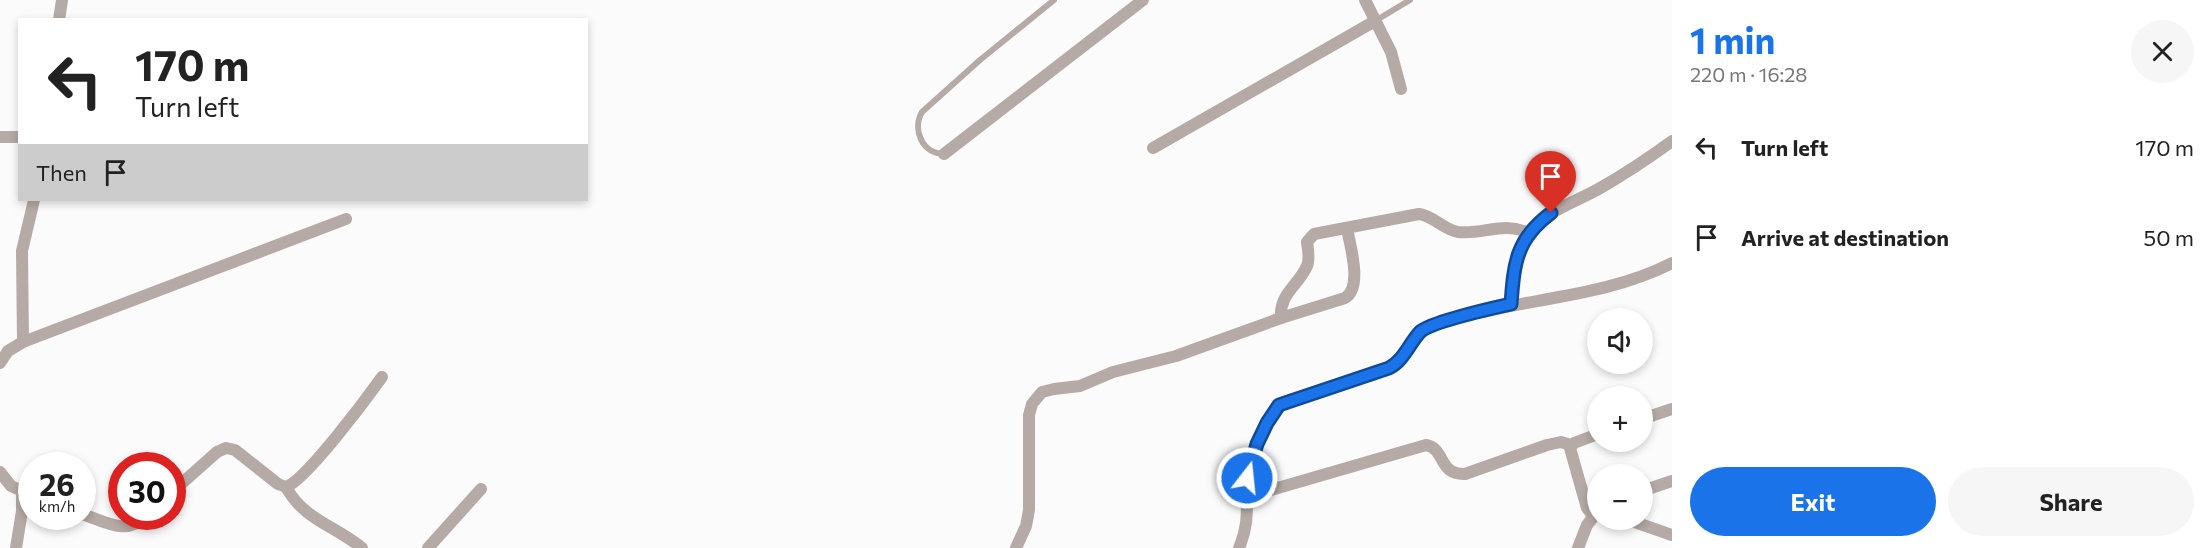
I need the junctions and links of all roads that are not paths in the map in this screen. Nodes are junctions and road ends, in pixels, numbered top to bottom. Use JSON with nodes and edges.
{"nodes":[{"id":1,"x":62,"y":0,"type":"edge"},
{"id":2,"x":1054,"y":0,"type":"edge"},
{"id":3,"x":1143,"y":0,"type":"edge"},
{"id":4,"x":1365,"y":0,"type":"edge"},
{"id":5,"x":1410,"y":0,"type":"edge"},
{"id":6,"x":59,"y":18,"type":"edge"},
{"id":7,"x":1375,"y":21,"type":"junction"},
{"id":8,"x":1401,"y":90,"type":"dead end"},
{"id":9,"x":0,"y":137,"type":"edge"},
{"id":10,"x":18,"y":137,"type":"edge"},
{"id":11,"x":1672,"y":141,"type":"edge"},
{"id":12,"x":1153,"y":148,"type":"dead end"},
{"id":13,"x":944,"y":154,"type":"joint"},
{"id":14,"x":34,"y":201,"type":"edge"},
{"id":15,"x":346,"y":219,"type":"dead end"},
{"id":16,"x":1347,"y":228,"type":"junction"},
{"id":17,"x":1529,"y":233,"type":"junction"},
{"id":18,"x":1672,"y":263,"type":"edge"},
{"id":19,"x":1511,"y":304,"type":"junction"},
{"id":20,"x":1281,"y":318,"type":"junction"},
{"id":21,"x":23,"y":342,"type":"junction"},
{"id":22,"x":0,"y":363,"type":"edge"},
{"id":23,"x":382,"y":377,"type":"dead end"},
{"id":24,"x":1672,"y":409,"type":"edge"},
{"id":25,"x":1653,"y":415,"type":"edge"},
{"id":26,"x":1587,"y":438,"type":"edge"},
{"id":27,"x":1571,"y":445,"type":"junction"},
{"id":28,"x":0,"y":472,"type":"edge"},
{"id":29,"x":186,"y":480,"type":"edge"},
{"id":30,"x":1672,"y":481,"type":"edge"},
{"id":31,"x":286,"y":487,"type":"junction"},
{"id":32,"x":1653,"y":487,"type":"edge"},
{"id":33,"x":18,"y":489,"type":"edge"},
{"id":34,"x":481,"y":489,"type":"dead end"},
{"id":35,"x":1248,"y":497,"type":"junction"},
{"id":36,"x":1587,"y":508,"type":"edge"},
{"id":37,"x":1653,"y":528,"type":"edge"},
{"id":38,"x":1587,"y":529,"type":"edge"},
{"id":39,"x":19,"y":530,"type":"edge"},
{"id":40,"x":1672,"y":535,"type":"edge"},
{"id":41,"x":16,"y":548,"type":"edge"},
{"id":42,"x":362,"y":548,"type":"edge"},
{"id":43,"x":428,"y":548,"type":"edge"},
{"id":44,"x":1016,"y":548,"type":"edge"},
{"id":45,"x":1239,"y":548,"type":"edge"},
{"id":46,"x":1578,"y":548,"type":"edge"}],
"edges":[{"from":1,"to":6,"type":"street"},
{"from":2,"to":13,"type":"lane"},
{"from":3,"to":13,"type":"street"},
{"from":4,"to":7,"type":"street"},
{"from":5,"to":7,"type":"lane"},
{"from":7,"to":8,"type":"street"},
{"from":7,"to":12,"type":"street"},
{"from":9,"to":10,"type":"street"},
{"from":11,"to":17,"type":"street"},
{"from":14,"to":21,"type":"street"},
{"from":15,"to":21,"type":"street"},
{"from":16,"to":17,"type":"street"},
{"from":16,"to":20,"type":"street"},
{"from":16,"to":20,"type":"street"},
{"from":17,"to":19,"type":"street"},
{"from":18,"to":19,"type":"street"},
{"from":19,"to":35,"type":"street"},
{"from":20,"to":44,"type":"street"},
{"from":21,"to":22,"type":"street"},
{"from":23,"to":31,"type":"street"},
{"from":24,"to":25,"type":"street"},
{"from":26,"to":27,"type":"street"},
{"from":27,"to":35,"type":"street"},
{"from":27,"to":36,"type":"street"},
{"from":28,"to":33,"type":"street"},
{"from":29,"to":31,"type":"street"},
{"from":30,"to":32,"type":"street"},
{"from":31,"to":42,"type":"street"},
{"from":34,"to":43,"type":"street"},
{"from":35,"to":45,"type":"street"},
{"from":37,"to":40,"type":"street"},
{"from":38,"to":46,"type":"street"},
{"from":39,"to":41,"type":"street"}]}
